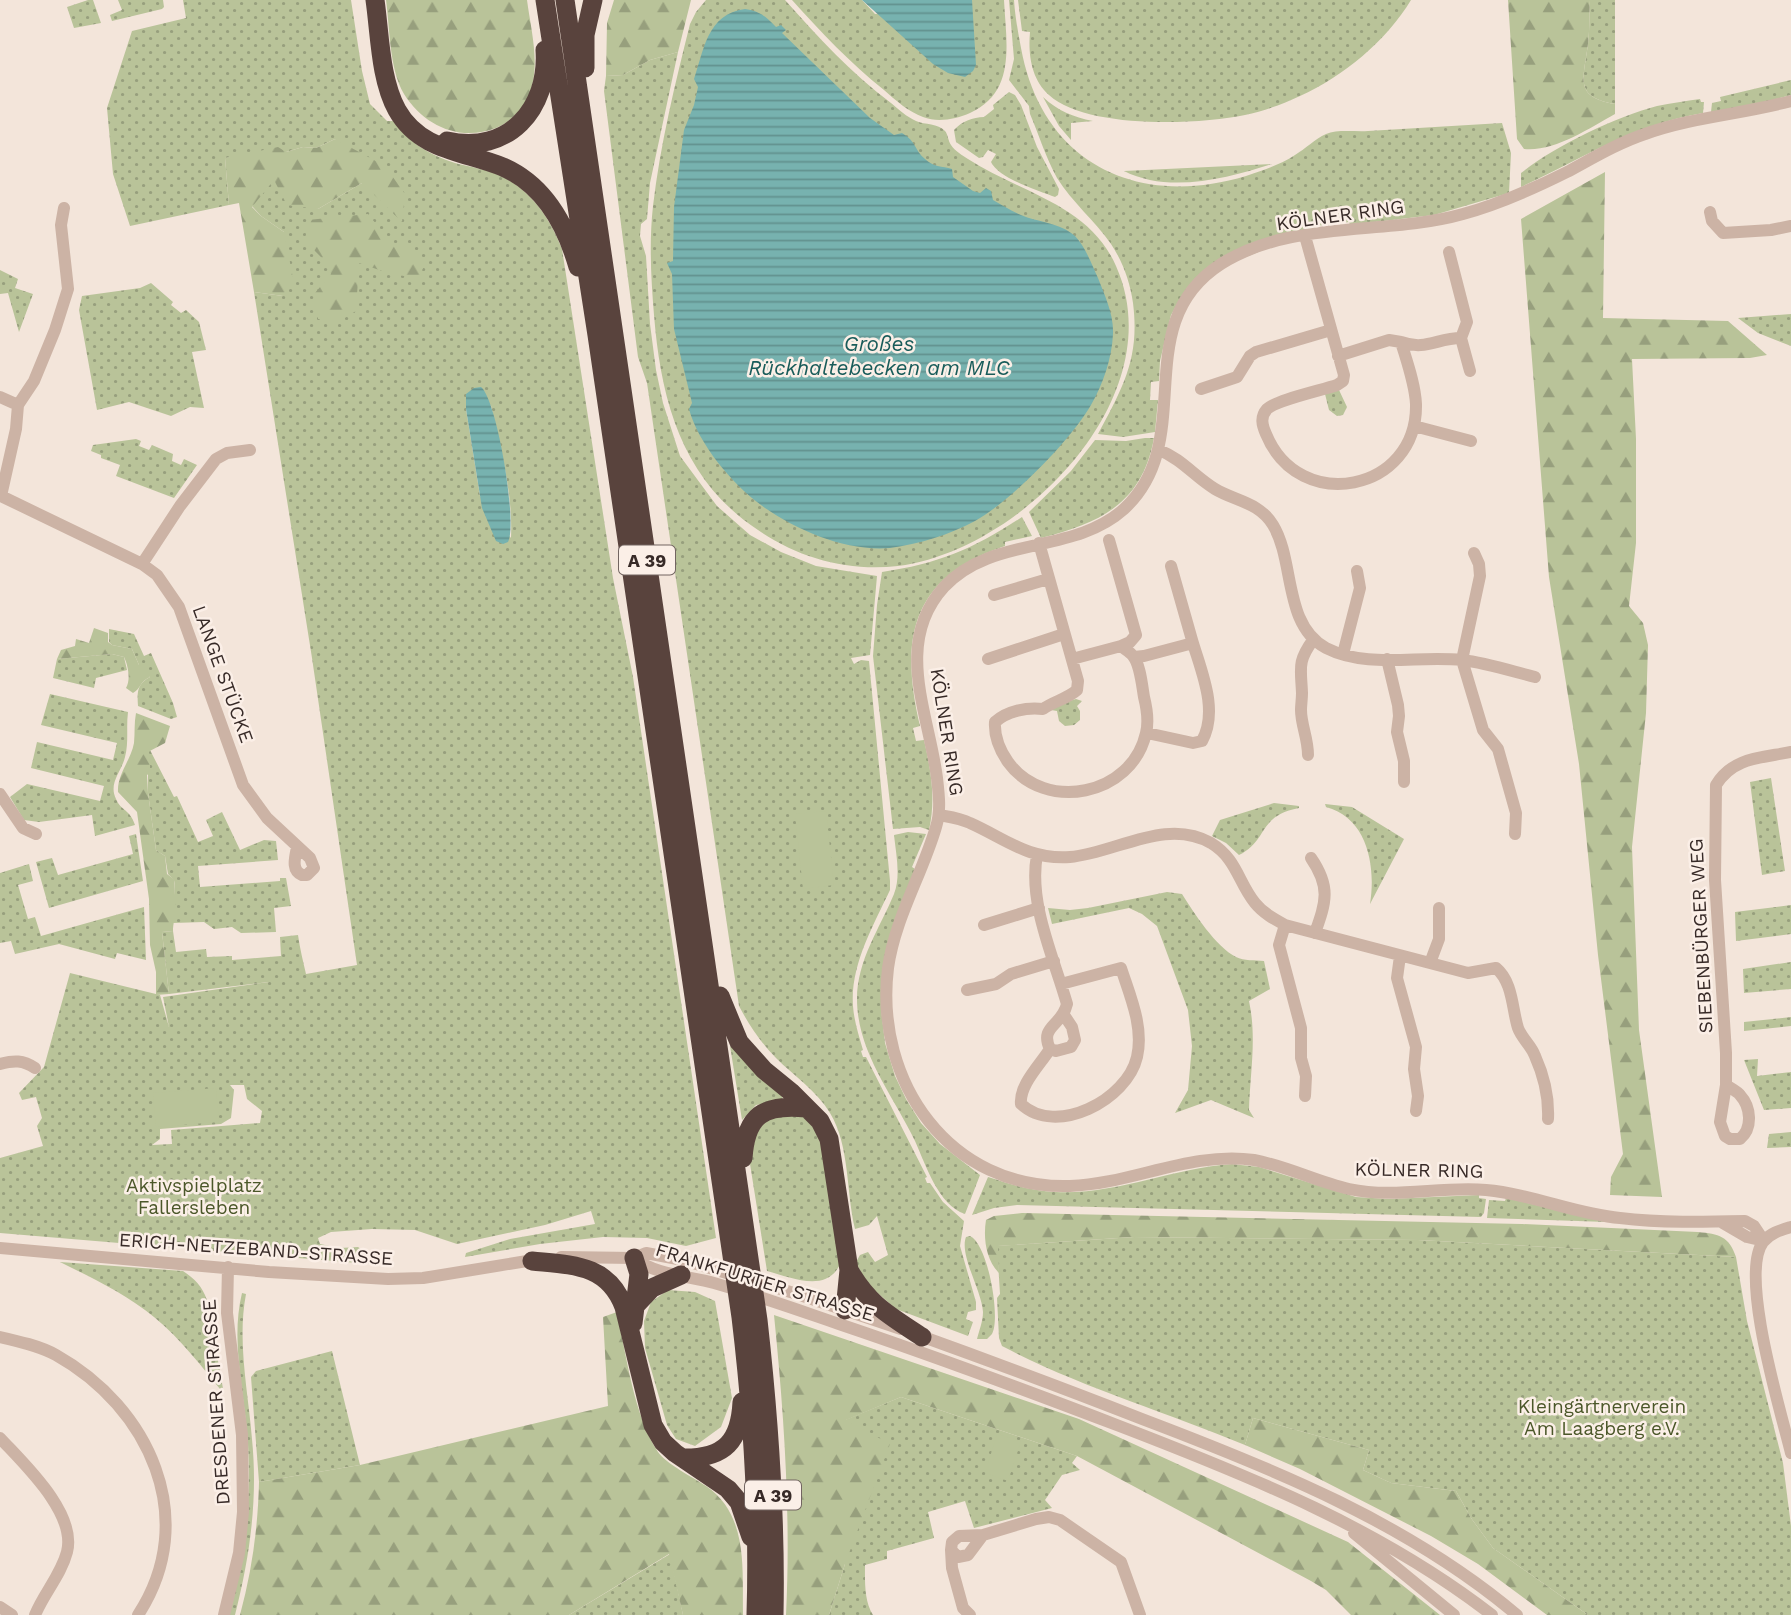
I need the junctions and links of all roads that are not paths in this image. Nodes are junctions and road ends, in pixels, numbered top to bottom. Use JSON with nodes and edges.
{"nodes":[{"id":1,"x":375,"y":0,"type":"edge"},
{"id":2,"x":544,"y":0,"type":"edge"},
{"id":3,"x":565,"y":0,"type":"edge"},
{"id":4,"x":593,"y":0,"type":"edge"},
{"id":5,"x":391,"y":93,"type":"junction"},
{"id":6,"x":1791,"y":101,"type":"edge"},
{"id":7,"x":586,"y":146,"type":"junction"},
{"id":8,"x":64,"y":208,"type":"dead end"},
{"id":9,"x":1710,"y":212,"type":"dead end"},
{"id":10,"x":1791,"y":226,"type":"edge"},
{"id":11,"x":1305,"y":236,"type":"junction"},
{"id":12,"x":1450,"y":252,"type":"dead end"},
{"id":13,"x":1331,"y":330,"type":"junction"},
{"id":14,"x":597,"y":335,"type":"junction"},
{"id":15,"x":1461,"y":338,"type":"junction"},
{"id":16,"x":1401,"y":342,"type":"junction"},
{"id":17,"x":1338,"y":356,"type":"junction"},
{"id":18,"x":1470,"y":371,"type":"dead end"},
{"id":19,"x":1201,"y":389,"type":"dead end"},
{"id":20,"x":0,"y":397,"type":"edge"},
{"id":21,"x":19,"y":405,"type":"junction"},
{"id":22,"x":1414,"y":426,"type":"junction"},
{"id":23,"x":1471,"y":441,"type":"dead end"},
{"id":24,"x":250,"y":450,"type":"dead end"},
{"id":25,"x":1159,"y":450,"type":"junction"},
{"id":26,"x":1,"y":497,"type":"edge"},
{"id":27,"x":1109,"y":540,"type":"dead end"},
{"id":28,"x":1038,"y":543,"type":"junction"},
{"id":29,"x":1474,"y":552,"type":"dead end"},
{"id":30,"x":142,"y":564,"type":"junction"},
{"id":31,"x":1171,"y":566,"type":"dead end"},
{"id":32,"x":1357,"y":572,"type":"dead end"},
{"id":33,"x":1048,"y":579,"type":"junction"},
{"id":34,"x":994,"y":595,"type":"dead end"},
{"id":35,"x":1064,"y":634,"type":"junction"},
{"id":36,"x":1313,"y":640,"type":"junction"},
{"id":37,"x":1193,"y":643,"type":"junction"},
{"id":38,"x":1121,"y":646,"type":"junction"},
{"id":39,"x":1343,"y":654,"type":"junction"},
{"id":40,"x":1134,"y":657,"type":"junction"},
{"id":41,"x":988,"y":659,"type":"dead end"},
{"id":42,"x":1072,"y":659,"type":"junction"},
{"id":43,"x":1387,"y":659,"type":"junction"},
{"id":44,"x":1462,"y":660,"type":"junction"},
{"id":45,"x":1535,"y":677,"type":"dead end"},
{"id":46,"x":1147,"y":733,"type":"junction"},
{"id":47,"x":1791,"y":752,"type":"edge"},
{"id":48,"x":1308,"y":755,"type":"dead end"},
{"id":49,"x":1404,"y":782,"type":"dead end"},
{"id":50,"x":0,"y":794,"type":"edge"},
{"id":51,"x":939,"y":815,"type":"junction"},
{"id":52,"x":36,"y":834,"type":"dead end"},
{"id":53,"x":1515,"y":834,"type":"dead end"},
{"id":54,"x":297,"y":847,"type":"dead end"},
{"id":55,"x":1037,"y":855,"type":"junction"},
{"id":56,"x":1311,"y":859,"type":"dead end"},
{"id":57,"x":1039,"y":908,"type":"junction"},
{"id":58,"x":1439,"y":908,"type":"dead end"},
{"id":59,"x":984,"y":925,"type":"dead end"},
{"id":60,"x":1285,"y":925,"type":"junction"},
{"id":61,"x":1315,"y":933,"type":"junction"},
{"id":62,"x":1400,"y":956,"type":"junction"},
{"id":63,"x":706,"y":959,"type":"junction"},
{"id":64,"x":1054,"y":961,"type":"junction"},
{"id":65,"x":1430,"y":963,"type":"junction"},
{"id":66,"x":1061,"y":984,"type":"junction"},
{"id":67,"x":967,"y":990,"type":"dead end"},
{"id":68,"x":1064,"y":1015,"type":"junction"},
{"id":69,"x":1050,"y":1049,"type":"junction"},
{"id":70,"x":0,"y":1064,"type":"edge"},
{"id":71,"x":35,"y":1068,"type":"dead end"},
{"id":72,"x":1726,"y":1085,"type":"dead end"},
{"id":73,"x":1305,"y":1096,"type":"dead end"},
{"id":74,"x":806,"y":1108,"type":"junction"},
{"id":75,"x":1416,"y":1111,"type":"dead end"},
{"id":76,"x":1548,"y":1119,"type":"dead end"},
{"id":77,"x":740,"y":1187,"type":"junction"},
{"id":78,"x":1791,"y":1227,"type":"edge"},
{"id":79,"x":1764,"y":1241,"type":"junction"},
{"id":80,"x":739,"y":1244,"type":"junction"},
{"id":81,"x":0,"y":1248,"type":"edge"},
{"id":82,"x":634,"y":1258,"type":"junction"},
{"id":83,"x":532,"y":1261,"type":"junction"},
{"id":84,"x":228,"y":1267,"type":"junction"},
{"id":85,"x":849,"y":1270,"type":"junction"},
{"id":86,"x":681,"y":1275,"type":"junction"},
{"id":87,"x":630,"y":1306,"type":"junction"},
{"id":88,"x":842,"y":1317,"type":"junction"},
{"id":89,"x":749,"y":1319,"type":"junction"},
{"id":90,"x":0,"y":1336,"type":"edge"},
{"id":91,"x":922,"y":1337,"type":"junction"},
{"id":92,"x":745,"y":1354,"type":"junction"},
{"id":93,"x":0,"y":1438,"type":"edge"},
{"id":94,"x":1791,"y":1453,"type":"edge"},
{"id":95,"x":685,"y":1458,"type":"junction"},
{"id":96,"x":1326,"y":1512,"type":"junction"},
{"id":97,"x":758,"y":1558,"type":"junction"},
{"id":98,"x":0,"y":1608,"type":"edge"},
{"id":99,"x":964,"y":1613,"type":"edge"},
{"id":100,"x":12,"y":1615,"type":"edge"},
{"id":101,"x":35,"y":1615,"type":"edge"},
{"id":102,"x":138,"y":1615,"type":"edge"},
{"id":103,"x":223,"y":1615,"type":"edge"},
{"id":104,"x":756,"y":1615,"type":"edge"},
{"id":105,"x":774,"y":1615,"type":"edge"},
{"id":106,"x":1140,"y":1615,"type":"edge"},
{"id":107,"x":1454,"y":1615,"type":"edge"},
{"id":108,"x":1493,"y":1615,"type":"edge"},
{"id":109,"x":1517,"y":1615,"type":"edge"}],
"edges":[{"from":1,"to":5,"type":"highway"},
{"from":2,"to":5,"type":"highway"},
{"from":2,"to":14,"type":"highway","number":"A 39"},
{"from":3,"to":7,"type":"highway","number":"A 39"},
{"from":4,"to":7,"type":"highway"},
{"from":5,"to":14,"type":"highway"},
{"from":6,"to":11,"type":"street","name":"KÖLNER RING"},
{"from":7,"to":63,"type":"highway","number":"A 39"},
{"from":8,"to":21,"type":"street"},
{"from":9,"to":10,"type":"street"},
{"from":11,"to":13,"type":"street"},
{"from":11,"to":25,"type":"street","name":"KÖLNER RING"},
{"from":12,"to":15,"type":"street"},
{"from":13,"to":17,"type":"street"},
{"from":13,"to":19,"type":"street"},
{"from":14,"to":80,"type":"highway","number":"A 39"},
{"from":15,"to":16,"type":"street"},
{"from":15,"to":18,"type":"street"},
{"from":16,"to":17,"type":"street"},
{"from":16,"to":22,"type":"street"},
{"from":17,"to":22,"type":"street"},
{"from":20,"to":21,"type":"street"},
{"from":21,"to":26,"type":"street","name":"LANGE STÜCKE"},
{"from":22,"to":23,"type":"street"},
{"from":24,"to":30,"type":"street"},
{"from":25,"to":28,"type":"street","name":"KÖLNER RING"},
{"from":25,"to":36,"type":"street"},
{"from":26,"to":30,"type":"street","name":"LANGE STÜCKE"},
{"from":27,"to":38,"type":"street"},
{"from":28,"to":33,"type":"street"},
{"from":28,"to":51,"type":"street","name":"KÖLNER RING"},
{"from":29,"to":44,"type":"street"},
{"from":30,"to":54,"type":"street","name":"LANGE STÜCKE"},
{"from":31,"to":37,"type":"street"},
{"from":32,"to":39,"type":"street"},
{"from":33,"to":34,"type":"street"},
{"from":33,"to":35,"type":"street"},
{"from":35,"to":41,"type":"street"},
{"from":35,"to":42,"type":"street"},
{"from":36,"to":39,"type":"street"},
{"from":36,"to":48,"type":"street"},
{"from":37,"to":40,"type":"street"},
{"from":37,"to":46,"type":"street"},
{"from":38,"to":40,"type":"street"},
{"from":38,"to":42,"type":"street"},
{"from":39,"to":43,"type":"street"},
{"from":40,"to":46,"type":"street"},
{"from":42,"to":46,"type":"street"},
{"from":43,"to":44,"type":"street"},
{"from":43,"to":49,"type":"street"},
{"from":44,"to":45,"type":"street"},
{"from":44,"to":53,"type":"street"},
{"from":47,"to":72,"type":"street","name":"SIEBENBÜRGER WEG"},
{"from":50,"to":52,"type":"street"},
{"from":51,"to":55,"type":"street"},
{"from":51,"to":79,"type":"street","name":"KÖLNER RING"},
{"from":55,"to":57,"type":"street"},
{"from":55,"to":60,"type":"street"},
{"from":56,"to":61,"type":"street"},
{"from":57,"to":59,"type":"street"},
{"from":57,"to":64,"type":"street"},
{"from":58,"to":65,"type":"street"},
{"from":60,"to":61,"type":"street"},
{"from":60,"to":73,"type":"street"},
{"from":61,"to":62,"type":"street"},
{"from":62,"to":65,"type":"street"},
{"from":62,"to":75,"type":"street"},
{"from":63,"to":74,"type":"highway"},
{"from":63,"to":77,"type":"highway","number":"A 39"},
{"from":64,"to":66,"type":"street"},
{"from":64,"to":67,"type":"street"},
{"from":65,"to":76,"type":"street"},
{"from":66,"to":68,"type":"street"},
{"from":66,"to":69,"type":"street"},
{"from":68,"to":69,"type":"street"},
{"from":68,"to":69,"type":"street"},
{"from":70,"to":71,"type":"street"},
{"from":74,"to":77,"type":"highway"},
{"from":74,"to":85,"type":"highway"},
{"from":77,"to":80,"type":"highway","number":"A 39"},
{"from":78,"to":79,"type":"street"},
{"from":79,"to":94,"type":"street"},
{"from":80,"to":89,"type":"highway","number":"A 39"},
{"from":81,"to":84,"type":"street","name":"ERICH-NETZEBAND-STRASSE"},
{"from":82,"to":83,"type":"street","name":"ERICH-NETZEBAND-STRASSE"},
{"from":82,"to":86,"type":"street","name":"FRANKFURTER STRASSE"},
{"from":82,"to":87,"type":"highway"},
{"from":82,"to":88,"type":"street","name":"FRANKFURTER STRASSE"},
{"from":83,"to":84,"type":"street","name":"ERICH-NETZEBAND-STRASSE"},
{"from":83,"to":87,"type":"highway"},
{"from":84,"to":103,"type":"street","name":"DRESDENER STRASSE"},
{"from":85,"to":88,"type":"highway"},
{"from":85,"to":91,"type":"highway"},
{"from":86,"to":87,"type":"highway"},
{"from":86,"to":88,"type":"street","name":"FRANKFURTER STRASSE"},
{"from":87,"to":95,"type":"highway"},
{"from":88,"to":91,"type":"street","name":"FRANKFURTER STRASSE"},
{"from":88,"to":96,"type":"street","name":"FRANKFURTER STRASSE"},
{"from":89,"to":92,"type":"highway","number":"A 39"},
{"from":89,"to":105,"type":"highway","number":"A 39"},
{"from":90,"to":102,"type":"street"},
{"from":91,"to":109,"type":"street","name":"FRANKFURTER STRASSE"},
{"from":92,"to":95,"type":"highway"},
{"from":92,"to":97,"type":"highway","number":"A 39"},
{"from":93,"to":101,"type":"street"},
{"from":95,"to":97,"type":"highway"},
{"from":96,"to":107,"type":"street"},
{"from":96,"to":108,"type":"street","name":"FRANKFURTER STRASSE"},
{"from":97,"to":104,"type":"highway","number":"A 39"},
{"from":98,"to":100,"type":"street"},
{"from":99,"to":106,"type":"street"}]}
